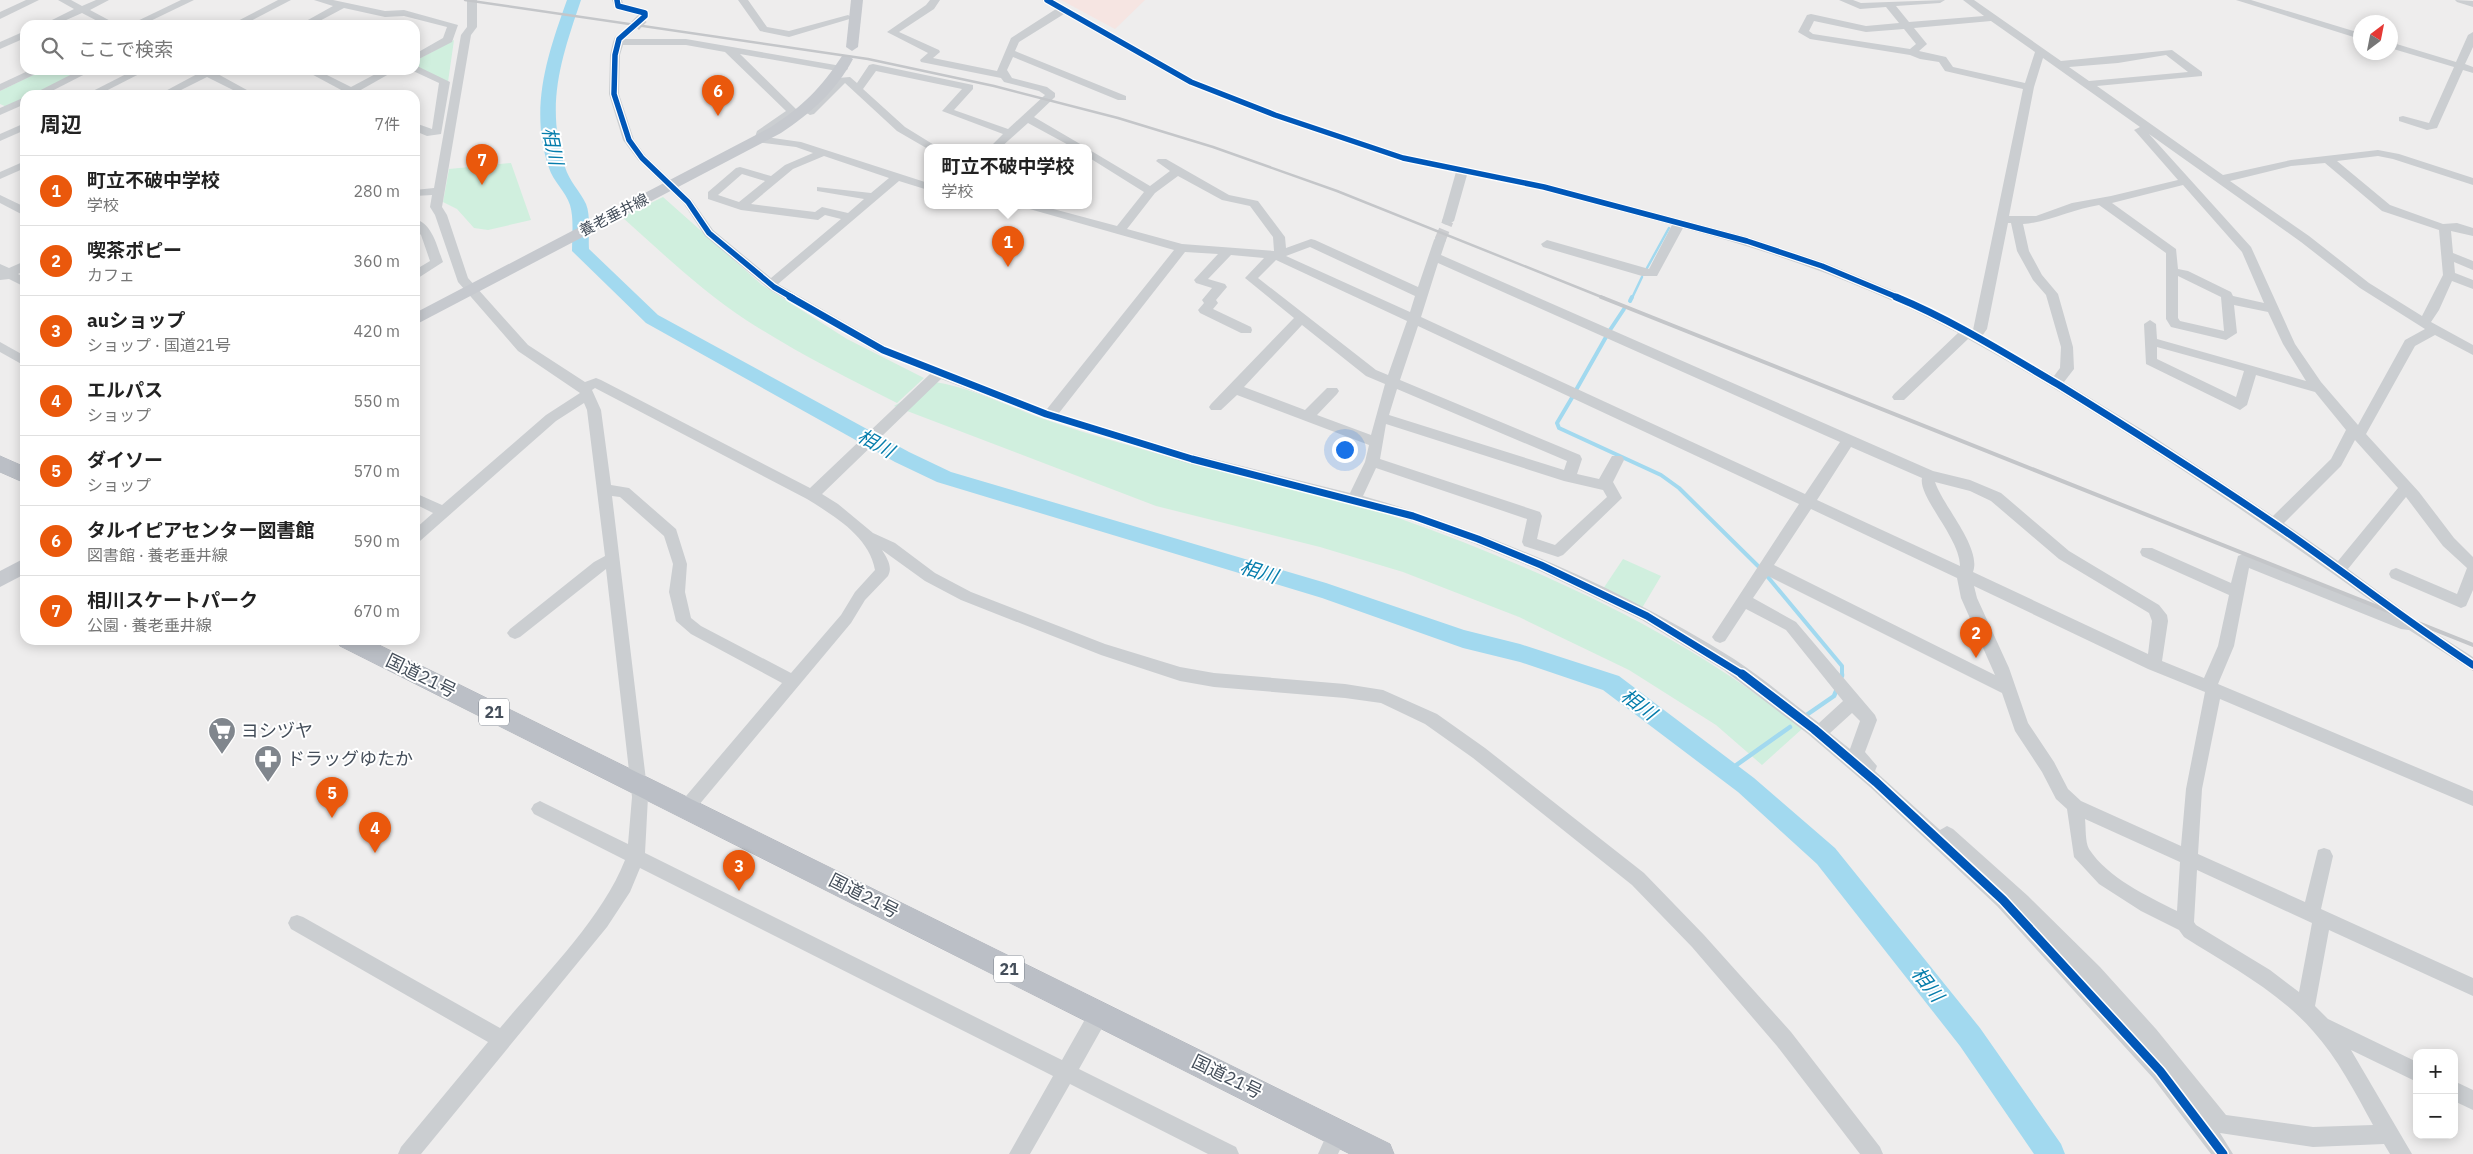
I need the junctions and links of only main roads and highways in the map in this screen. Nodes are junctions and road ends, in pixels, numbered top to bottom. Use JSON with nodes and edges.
{"nodes":[{"id":1,"x":857,"y":0,"type":"edge"},
{"id":2,"x":656,"y":193,"type":"joint"},
{"id":3,"x":420,"y":317,"type":"edge"},
{"id":4,"x":0,"y":463,"type":"edge"},
{"id":5,"x":20,"y":473,"type":"edge"},
{"id":6,"x":20,"y":568,"type":"edge"},
{"id":7,"x":0,"y":580,"type":"edge"},
{"id":8,"x":358,"y":645,"type":"edge"},
{"id":9,"x":1333,"y":1143,"type":"edge"},
{"id":10,"x":1380,"y":1154,"type":"edge"}],
"edges":[{"from":1,"to":2,"type":"main road","name":"養老垂井線"},
{"from":2,"to":3,"type":"main road","name":"養老垂井線"},
{"from":4,"to":5,"type":"highway"},
{"from":6,"to":7,"type":"main road"},
{"from":8,"to":9,"type":"highway","name":"国道21号","number":"21"},
{"from":9,"to":10,"type":"highway","name":"国道21号","number":"21"}]}
